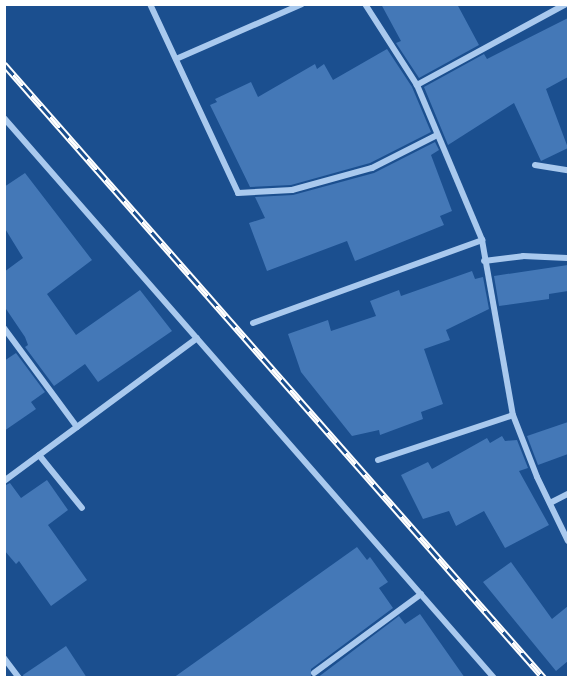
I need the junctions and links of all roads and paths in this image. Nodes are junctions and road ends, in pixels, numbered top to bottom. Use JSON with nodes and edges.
{"nodes":[{"id":1,"x":150,"y":4,"type":"edge"},
{"id":2,"x":302,"y":4,"type":"edge"},
{"id":3,"x":365,"y":4,"type":"edge"},
{"id":4,"x":566,"y":4,"type":"edge"},
{"id":5,"x":176,"y":60,"type":"junction"},
{"id":6,"x":417,"y":85,"type":"junction"},
{"id":7,"x":4,"y":118,"type":"edge"},
{"id":8,"x":437,"y":135,"type":"junction"},
{"id":9,"x":535,"y":165,"type":"dead end"},
{"id":10,"x":568,"y":170,"type":"edge"},
{"id":11,"x":482,"y":240,"type":"junction"},
{"id":12,"x":567,"y":258,"type":"dead end"},
{"id":13,"x":484,"y":261,"type":"junction"},
{"id":14,"x":253,"y":323,"type":"dead end"},
{"id":15,"x":4,"y":328,"type":"edge"},
{"id":16,"x":196,"y":338,"type":"junction"},
{"id":17,"x":513,"y":415,"type":"junction"},
{"id":18,"x":77,"y":427,"type":"junction"},
{"id":19,"x":39,"y":455,"type":"junction"},
{"id":20,"x":378,"y":460,"type":"dead end"},
{"id":21,"x":4,"y":481,"type":"edge"},
{"id":22,"x":568,"y":494,"type":"edge"},
{"id":23,"x":550,"y":503,"type":"junction"},
{"id":24,"x":81,"y":508,"type":"dead end"},
{"id":25,"x":568,"y":541,"type":"edge"},
{"id":26,"x":421,"y":594,"type":"junction"},
{"id":27,"x":4,"y":658,"type":"edge"},
{"id":28,"x":314,"y":673,"type":"dead end"},
{"id":29,"x":19,"y":678,"type":"edge"},
{"id":30,"x":494,"y":678,"type":"edge"}],
"edges":[{"from":1,"to":5,"type":"street"},
{"from":2,"to":5,"type":"street"},
{"from":3,"to":6,"type":"street"},
{"from":4,"to":6,"type":"street"},
{"from":5,"to":8,"type":"street"},
{"from":6,"to":8,"type":"street"},
{"from":7,"to":16,"type":"street"},
{"from":8,"to":11,"type":"street"},
{"from":9,"to":10,"type":"street"},
{"from":11,"to":13,"type":"street"},
{"from":11,"to":14,"type":"street"},
{"from":12,"to":13,"type":"street"},
{"from":13,"to":17,"type":"street"},
{"from":15,"to":18,"type":"street"},
{"from":16,"to":18,"type":"street"},
{"from":16,"to":26,"type":"street"},
{"from":17,"to":20,"type":"street"},
{"from":17,"to":23,"type":"street"},
{"from":18,"to":19,"type":"street"},
{"from":19,"to":21,"type":"street"},
{"from":19,"to":24,"type":"street"},
{"from":22,"to":23,"type":"street"},
{"from":23,"to":25,"type":"street"},
{"from":26,"to":28,"type":"street"},
{"from":26,"to":30,"type":"street"},
{"from":27,"to":29,"type":"street"}]}
